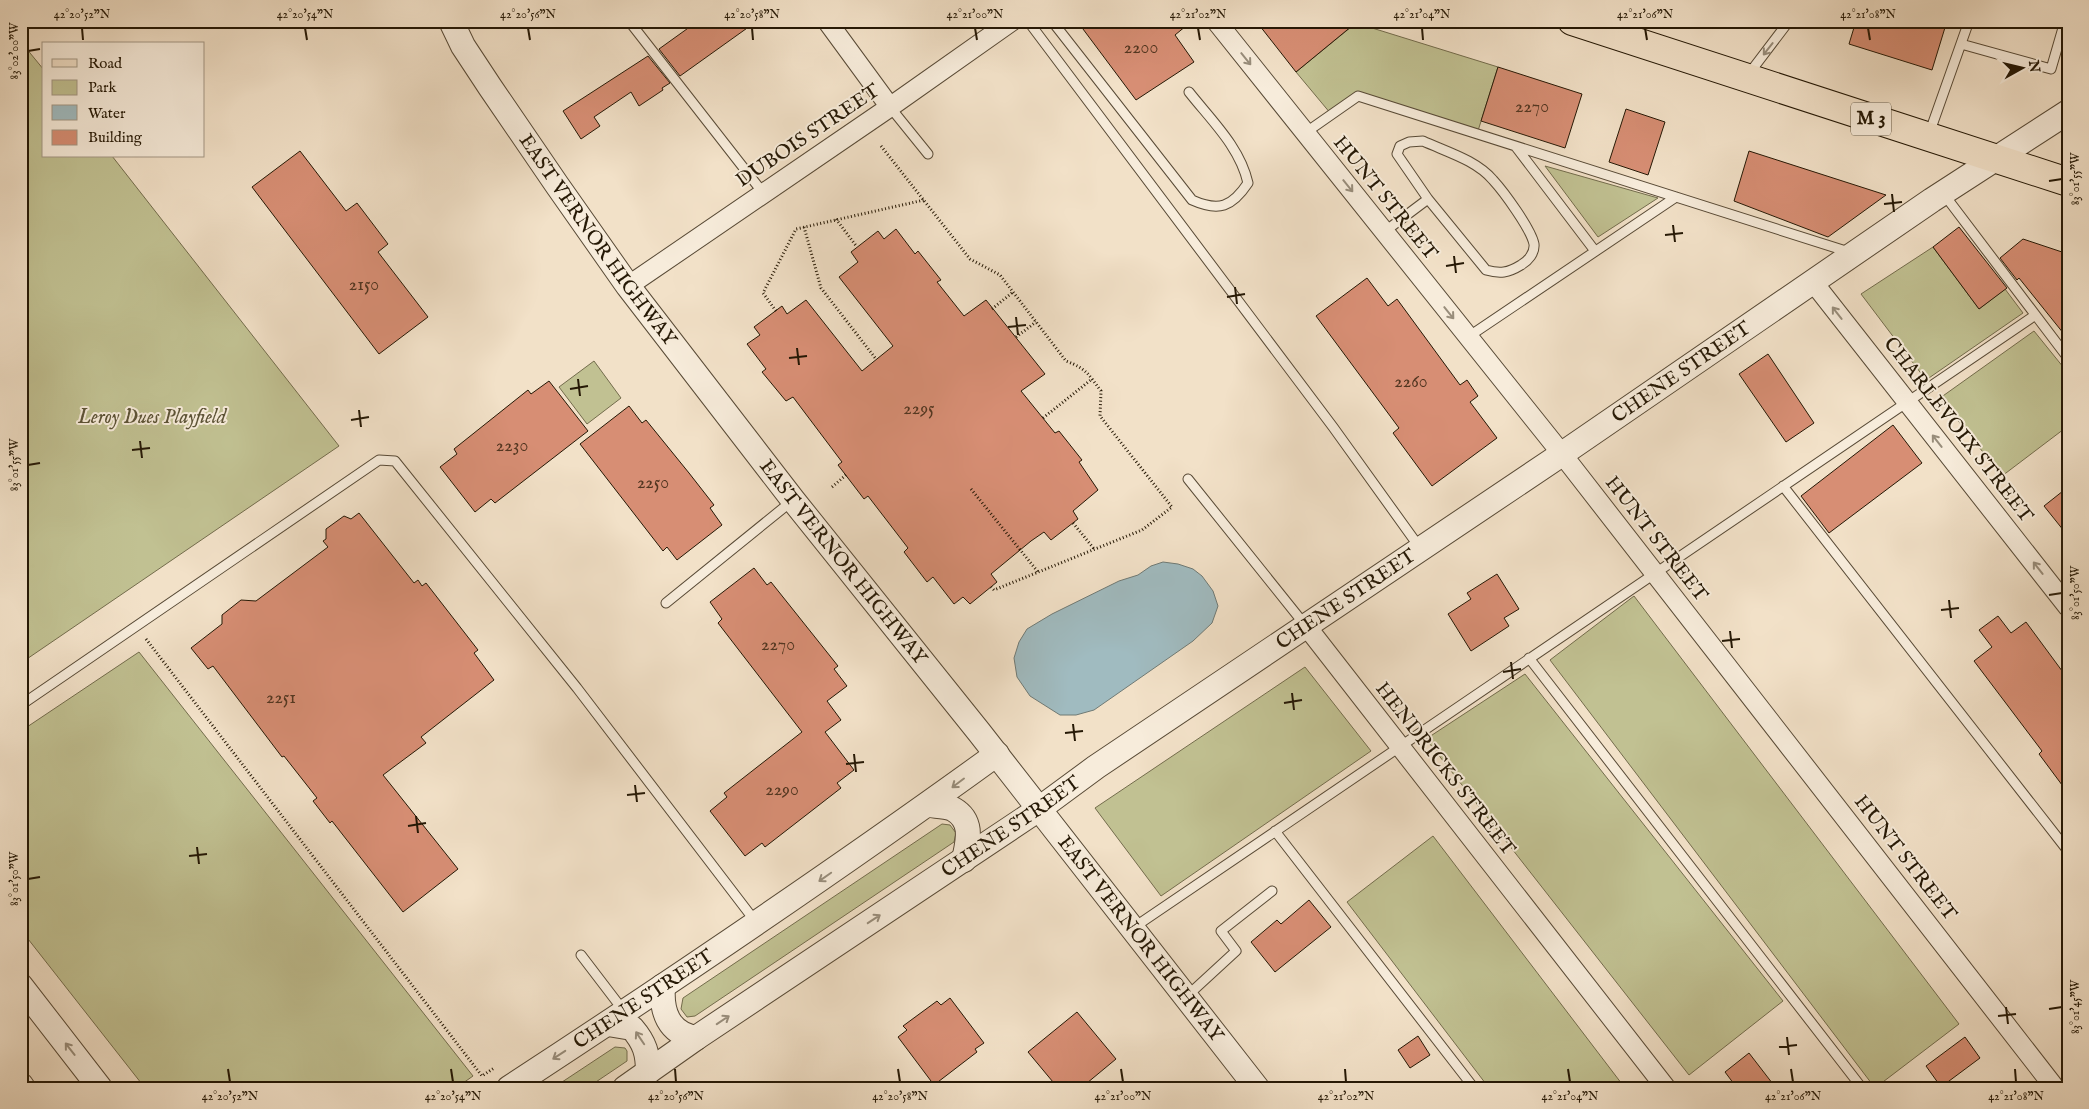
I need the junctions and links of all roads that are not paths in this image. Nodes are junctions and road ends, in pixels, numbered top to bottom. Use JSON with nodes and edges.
{"nodes":[{"id":1,"x":451,"y":21,"type":"edge"},
{"id":2,"x":629,"y":21,"type":"edge"},
{"id":3,"x":827,"y":21,"type":"edge"},
{"id":4,"x":1012,"y":21,"type":"edge"},
{"id":5,"x":1028,"y":21,"type":"edge"},
{"id":6,"x":1052,"y":21,"type":"edge"},
{"id":7,"x":1216,"y":21,"type":"edge"},
{"id":8,"x":1572,"y":21,"type":"edge"},
{"id":9,"x":1789,"y":21,"type":"edge"},
{"id":10,"x":1969,"y":21,"type":"edge"},
{"id":11,"x":2065,"y":21,"type":"edge"},
{"id":12,"x":1961,"y":44,"type":"junction"},
{"id":13,"x":1746,"y":78,"type":"junction"},
{"id":14,"x":1189,"y":92,"type":"dead end"},
{"id":15,"x":890,"y":107,"type":"junction"},
{"id":16,"x":2068,"y":112,"type":"edge"},
{"id":17,"x":1305,"y":133,"type":"junction"},
{"id":18,"x":1928,"y":137,"type":"junction"},
{"id":19,"x":1516,"y":146,"type":"junction"},
{"id":20,"x":928,"y":154,"type":"dead end"},
{"id":21,"x":1996,"y":158,"type":"junction"},
{"id":22,"x":2068,"y":182,"type":"edge"},
{"id":23,"x":1943,"y":193,"type":"junction"},
{"id":24,"x":764,"y":194,"type":"junction"},
{"id":25,"x":1676,"y":197,"type":"junction"},
{"id":26,"x":1428,"y":199,"type":"junction"},
{"id":27,"x":1384,"y":232,"type":"junction"},
{"id":28,"x":1595,"y":252,"type":"junction"},
{"id":29,"x":1854,"y":254,"type":"junction"},
{"id":30,"x":1813,"y":282,"type":"junction"},
{"id":31,"x":628,"y":286,"type":"junction"},
{"id":32,"x":2034,"y":316,"type":"junction"},
{"id":33,"x":1468,"y":337,"type":"junction"},
{"id":34,"x":2068,"y":358,"type":"edge"},
{"id":35,"x":1907,"y":402,"type":"junction"},
{"id":36,"x":1562,"y":454,"type":"junction"},
{"id":37,"x":1188,"y":479,"type":"dead end"},
{"id":38,"x":1783,"y":486,"type":"junction"},
{"id":39,"x":793,"y":500,"type":"junction"},
{"id":40,"x":1421,"y":549,"type":"junction"},
{"id":41,"x":1655,"y":574,"type":"junction"},
{"id":42,"x":666,"y":603,"type":"dead end"},
{"id":43,"x":2068,"y":607,"type":"edge"},
{"id":44,"x":1307,"y":627,"type":"junction"},
{"id":45,"x":1530,"y":658,"type":"junction"},
{"id":46,"x":21,"y":705,"type":"edge"},
{"id":47,"x":1399,"y":747,"type":"junction"},
{"id":48,"x":997,"y":754,"type":"junction"},
{"id":49,"x":929,"y":805,"type":"junction"},
{"id":50,"x":1039,"y":809,"type":"junction"},
{"id":51,"x":1275,"y":831,"type":"junction"},
{"id":52,"x":2068,"y":852,"type":"edge"},
{"id":53,"x":964,"y":860,"type":"junction"},
{"id":54,"x":1272,"y":891,"type":"dead end"},
{"id":55,"x":757,"y":924,"type":"junction"},
{"id":56,"x":1132,"y":928,"type":"junction"},
{"id":57,"x":581,"y":955,"type":"dead end"},
{"id":58,"x":21,"y":986,"type":"edge"},
{"id":59,"x":663,"y":986,"type":"junction"},
{"id":60,"x":1186,"y":997,"type":"junction"},
{"id":61,"x":617,"y":1018,"type":"junction"},
{"id":62,"x":696,"y":1038,"type":"junction"},
{"id":63,"x":648,"y":1072,"type":"junction"},
{"id":64,"x":100,"y":1088,"type":"edge"},
{"id":65,"x":509,"y":1088,"type":"edge"},
{"id":66,"x":625,"y":1088,"type":"edge"},
{"id":67,"x":1257,"y":1088,"type":"edge"},
{"id":68,"x":1474,"y":1088,"type":"edge"},
{"id":69,"x":1666,"y":1088,"type":"edge"},
{"id":70,"x":1862,"y":1088,"type":"edge"},
{"id":71,"x":2055,"y":1088,"type":"edge"}],
"edges":[{"from":1,"to":31,"type":"street","name":"EAST VERNOR HIGHWAY"},
{"from":2,"to":24,"type":"lane"},
{"from":3,"to":15,"type":"street"},
{"from":4,"to":15,"type":"street","name":"DUBOIS STREET"},
{"from":5,"to":40,"type":"lane"},
{"from":6,"to":14,"type":"lane"},
{"from":7,"to":17,"type":"street","name":"HUNT STREET","one_way":true},
{"from":8,"to":13,"type":"main road","number":"M 3"},
{"from":9,"to":13,"type":"lane","one_way":true},
{"from":10,"to":12,"type":"lane"},
{"from":11,"to":12,"type":"lane"},
{"from":12,"to":18,"type":"lane"},
{"from":13,"to":18,"type":"main road","number":"M 3"},
{"from":15,"to":20,"type":"lane"},
{"from":15,"to":24,"type":"street","name":"DUBOIS STREET"},
{"from":16,"to":21,"type":"street","name":"CHENE STREET"},
{"from":17,"to":19,"type":"lane"},
{"from":17,"to":27,"type":"street","name":"HUNT STREET","one_way":true},
{"from":18,"to":21,"type":"main road","number":"M 3"},
{"from":19,"to":25,"type":"lane"},
{"from":19,"to":28,"type":"lane"},
{"from":21,"to":22,"type":"main road","number":"M 3"},
{"from":21,"to":23,"type":"street","name":"CHENE STREET"},
{"from":23,"to":29,"type":"street","name":"CHENE STREET"},
{"from":23,"to":32,"type":"lane"},
{"from":24,"to":31,"type":"street","name":"DUBOIS STREET"},
{"from":25,"to":28,"type":"lane"},
{"from":25,"to":29,"type":"lane"},
{"from":26,"to":26,"type":"lane"},
{"from":26,"to":27,"type":"lane"},
{"from":27,"to":33,"type":"street","name":"HUNT STREET","one_way":true},
{"from":28,"to":33,"type":"lane"},
{"from":29,"to":30,"type":"street","name":"CHENE STREET"},
{"from":35,"to":30,"type":"street","name":"CHARLEVOIX STREET","one_way":true},
{"from":30,"to":36,"type":"street","name":"CHENE STREET"},
{"from":31,"to":39,"type":"street","name":"EAST VERNOR HIGHWAY"},
{"from":32,"to":34,"type":"lane"},
{"from":32,"to":35,"type":"lane"},
{"from":33,"to":36,"type":"street","name":"HUNT STREET"},
{"from":35,"to":38,"type":"lane"},
{"from":43,"to":35,"type":"street","name":"CHARLEVOIX STREET","one_way":true},
{"from":36,"to":40,"type":"street","name":"CHENE STREET"},
{"from":36,"to":41,"type":"street","name":"HUNT STREET"},
{"from":37,"to":44,"type":"lane","name":"HENDRICKS STREET"},
{"from":38,"to":41,"type":"lane"},
{"from":38,"to":52,"type":"lane"},
{"from":39,"to":42,"type":"lane"},
{"from":39,"to":48,"type":"street","name":"EAST VERNOR HIGHWAY"},
{"from":40,"to":44,"type":"street","name":"CHENE STREET"},
{"from":41,"to":45,"type":"lane"},
{"from":41,"to":71,"type":"street","name":"HUNT STREET"},
{"from":44,"to":47,"type":"street","name":"HENDRICKS STREET"},
{"from":44,"to":50,"type":"street","name":"CHENE STREET"},
{"from":45,"to":47,"type":"lane"},
{"from":45,"to":70,"type":"lane"},
{"from":46,"to":55,"type":"lane"},
{"from":47,"to":51,"type":"lane"},
{"from":47,"to":69,"type":"street","name":"HENDRICKS STREET"},
{"from":48,"to":49,"type":"street","name":"CHENE STREET","one_way":true},
{"from":48,"to":50,"type":"street","name":"EAST VERNOR HIGHWAY"},
{"from":49,"to":53,"type":"street"},
{"from":49,"to":55,"type":"street","name":"CHENE STREET","one_way":true},
{"from":50,"to":53,"type":"street","name":"CHENE STREET"},
{"from":50,"to":56,"type":"street","name":"EAST VERNOR HIGHWAY"},
{"from":51,"to":56,"type":"lane"},
{"from":51,"to":68,"type":"lane"},
{"from":62,"to":53,"type":"street","name":"CHENE STREET","one_way":true},
{"from":54,"to":60,"type":"lane"},
{"from":55,"to":59,"type":"street","name":"CHENE STREET"},
{"from":56,"to":60,"type":"street","name":"EAST VERNOR HIGHWAY"},
{"from":57,"to":61,"type":"lane"},
{"from":64,"to":58,"type":"street","one_way":true},
{"from":59,"to":61,"type":"street","name":"CHENE STREET"},
{"from":59,"to":62,"type":"street"},
{"from":60,"to":67,"type":"street","name":"EAST VERNOR HIGHWAY"},
{"from":63,"to":61,"type":"street","one_way":true},
{"from":61,"to":65,"type":"street","name":"CHENE STREET","one_way":true},
{"from":62,"to":63,"type":"street","name":"CHENE STREET"},
{"from":63,"to":66,"type":"street","name":"CHENE STREET"}]}
